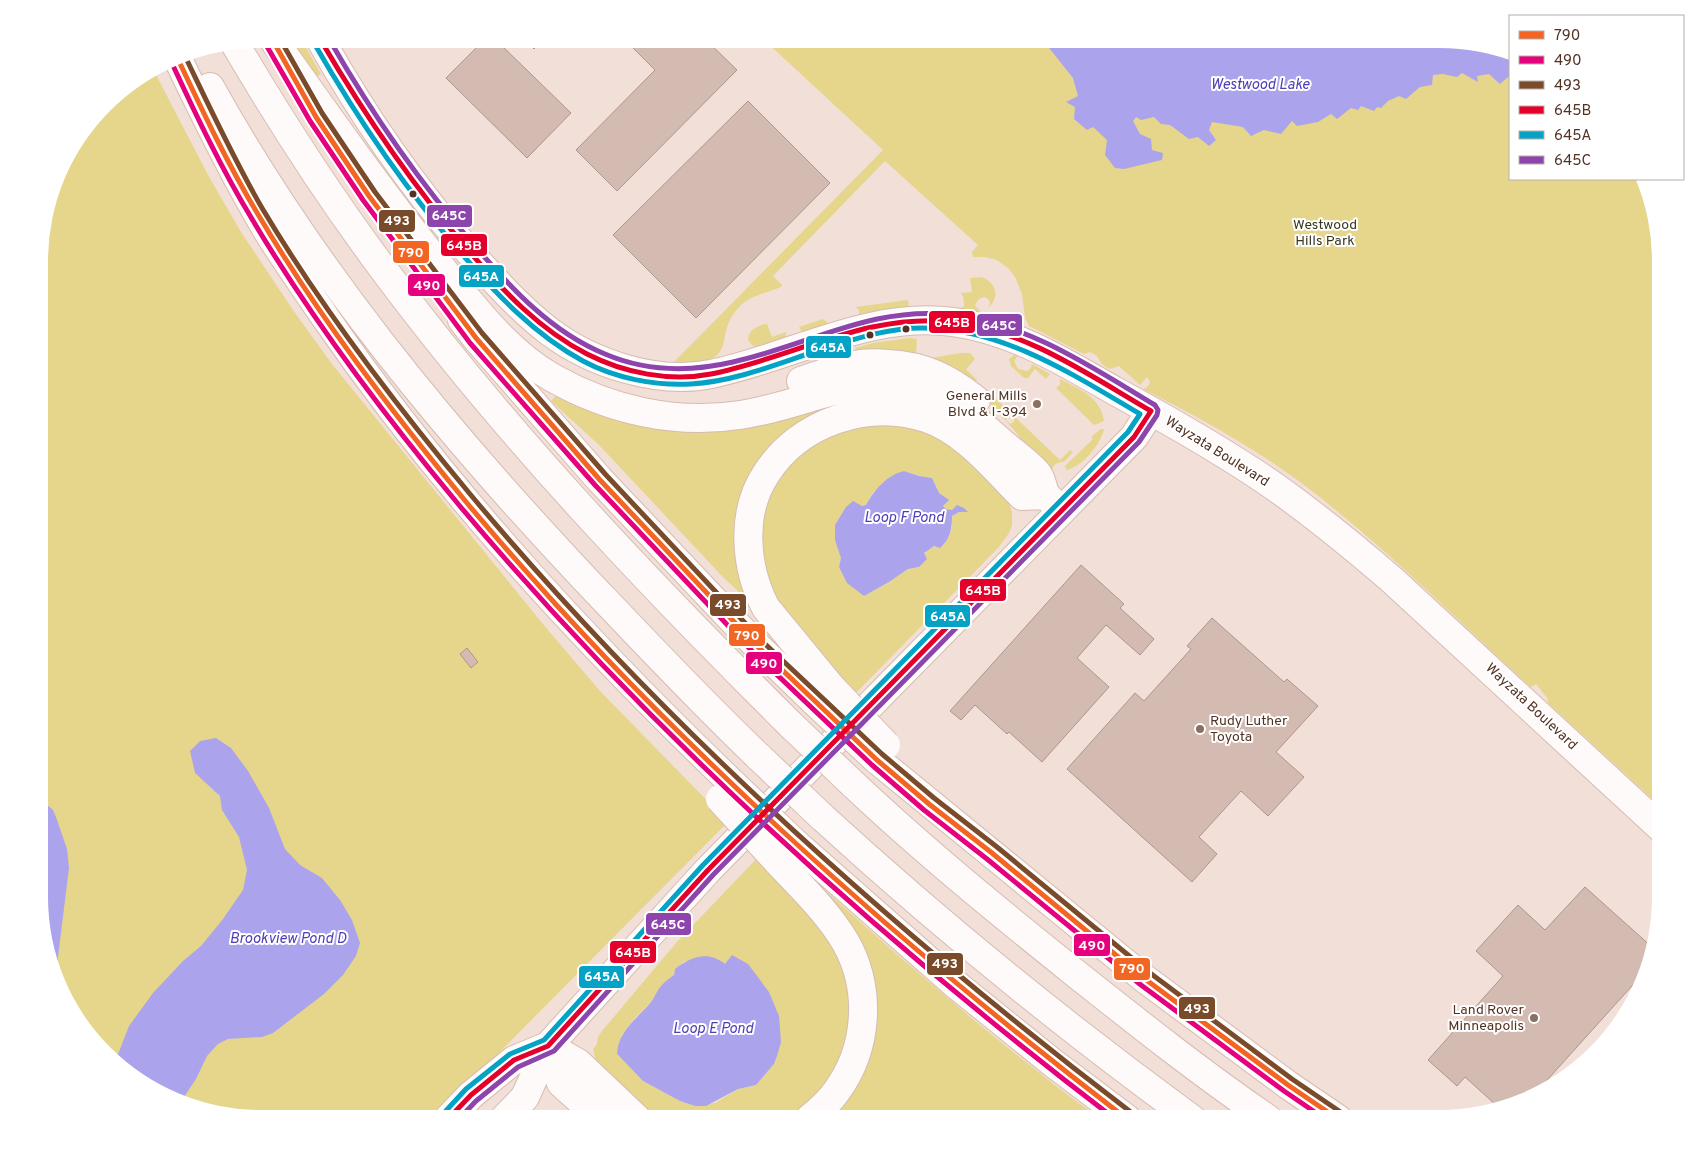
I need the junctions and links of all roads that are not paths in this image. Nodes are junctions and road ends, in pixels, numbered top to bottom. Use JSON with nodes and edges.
{"nodes":[{"id":1,"x":278,"y":48,"type":"edge"},
{"id":2,"x":279,"y":48,"type":"edge"},
{"id":3,"x":325,"y":48,"type":"edge"},
{"id":4,"x":238,"y":49,"type":"edge"},
{"id":5,"x":194,"y":59,"type":"edge"},
{"id":6,"x":180,"y":64,"type":"edge"},
{"id":7,"x":1151,"y":411,"type":"junction"},
{"id":8,"x":1054,"y":502,"type":"junction"},
{"id":9,"x":823,"y":695,"type":"junction"},
{"id":10,"x":1652,"y":821,"type":"edge"},
{"id":11,"x":786,"y":852,"type":"junction"},
{"id":12,"x":548,"y":1046,"type":"junction"},
{"id":13,"x":457,"y":1110,"type":"edge"},
{"id":14,"x":513,"y":1110,"type":"edge"},
{"id":15,"x":591,"y":1110,"type":"edge"},
{"id":16,"x":628,"y":1110,"type":"edge"},
{"id":17,"x":818,"y":1110,"type":"edge"},
{"id":18,"x":1115,"y":1110,"type":"edge"},
{"id":19,"x":1180,"y":1110,"type":"edge"},
{"id":20,"x":1254,"y":1110,"type":"edge"},
{"id":21,"x":1325,"y":1110,"type":"edge"}],
"edges":[{"from":1,"to":9,"type":"main road"},
{"from":2,"to":8,"type":"main road"},
{"from":3,"to":7,"type":"main road","name":"Wayzata Boulevard"},
{"from":4,"to":20,"type":"main road","bridge":true},
{"from":5,"to":19,"type":"main road","bridge":true},
{"from":6,"to":11,"type":"main road","bridge":true},
{"from":7,"to":8,"type":"main road"},
{"from":7,"to":10,"type":"main road","name":"Wayzata Boulevard"},
{"from":8,"to":9,"type":"main road"},
{"from":8,"to":12,"type":"main road"},
{"from":9,"to":21,"type":"main road","bridge":true},
{"from":11,"to":17,"type":"main road"},
{"from":11,"to":18,"type":"main road"},
{"from":12,"to":13,"type":"main road"},
{"from":12,"to":14,"type":"main road"},
{"from":12,"to":15,"type":"main road"},
{"from":12,"to":16,"type":"main road"}]}
